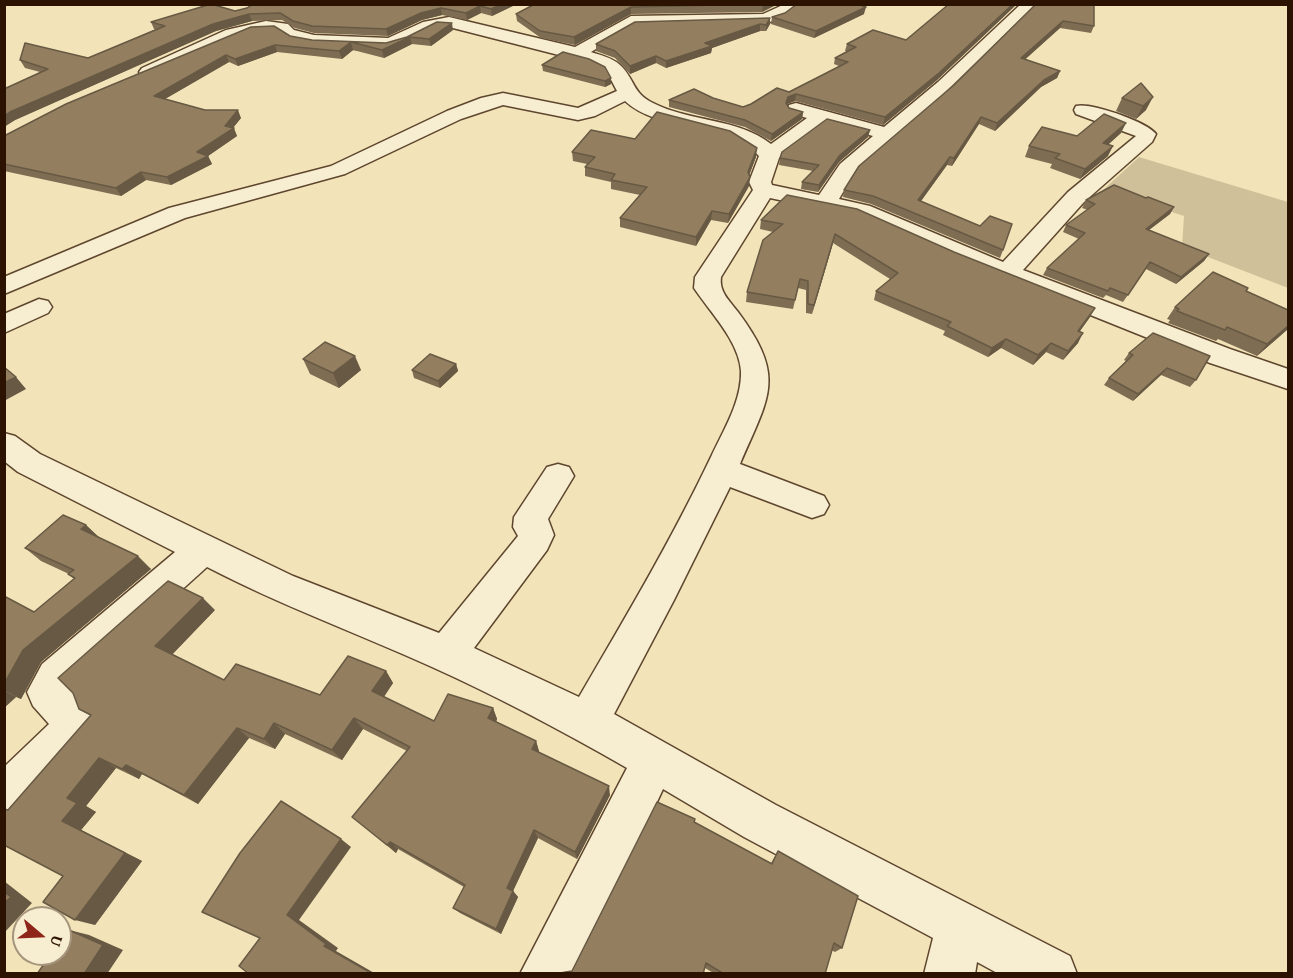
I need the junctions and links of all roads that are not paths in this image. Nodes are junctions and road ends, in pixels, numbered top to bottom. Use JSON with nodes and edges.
{"nodes":[{"id":1,"x":796,"y":4,"type":"edge"},
{"id":2,"x":1031,"y":4,"type":"edge"},
{"id":3,"x":577,"y":53,"type":"junction"},
{"id":4,"x":125,"y":81,"type":"edge"},
{"id":5,"x":627,"y":93,"type":"junction"},
{"id":6,"x":796,"y":109,"type":"edge"},
{"id":7,"x":1083,"y":110,"type":"dead end"},
{"id":8,"x":822,"y":116,"type":"junction"},
{"id":9,"x":885,"y":133,"type":"junction"},
{"id":10,"x":770,"y":155,"type":"junction"},
{"id":11,"x":764,"y":190,"type":"junction"},
{"id":12,"x":826,"y":202,"type":"junction"},
{"id":13,"x":1007,"y":272,"type":"junction"},
{"id":14,"x":10,"y":278,"type":"edge"},
{"id":15,"x":39,"y":307,"type":"dead end"},
{"id":16,"x":4,"y":325,"type":"edge"},
{"id":17,"x":1288,"y":349,"type":"edge"},
{"id":18,"x":1277,"y":374,"type":"edge"},
{"id":19,"x":13,"y":462,"type":"edge"},
{"id":20,"x":721,"y":470,"type":"junction"},
{"id":21,"x":558,"y":476,"type":"dead end"},
{"id":22,"x":812,"y":505,"type":"dead end"},
{"id":23,"x":202,"y":550,"type":"junction"},
{"id":24,"x":446,"y":654,"type":"junction"},
{"id":25,"x":588,"y":722,"type":"junction"},
{"id":26,"x":654,"y":760,"type":"junction"},
{"id":27,"x":4,"y":799,"type":"edge"},
{"id":28,"x":955,"y":951,"type":"edge"},
{"id":29,"x":545,"y":974,"type":"edge"},
{"id":30,"x":1052,"y":974,"type":"edge"}],
"edges":[{"from":1,"to":3,"type":"street"},
{"from":2,"to":9,"type":"street"},
{"from":3,"to":4,"type":"street"},
{"from":3,"to":5,"type":"street"},
{"from":5,"to":10,"type":"street"},
{"from":5,"to":14,"type":"street"},
{"from":6,"to":8,"type":"street"},
{"from":7,"to":13,"type":"street"},
{"from":8,"to":9,"type":"street"},
{"from":8,"to":10,"type":"street"},
{"from":9,"to":12,"type":"street"},
{"from":10,"to":11,"type":"street"},
{"from":11,"to":12,"type":"street"},
{"from":11,"to":20,"type":"street"},
{"from":12,"to":13,"type":"street"},
{"from":13,"to":18,"type":"street"},
{"from":15,"to":16,"type":"street"},
{"from":17,"to":18,"type":"street"},
{"from":19,"to":23,"type":"street"},
{"from":20,"to":22,"type":"street"},
{"from":20,"to":25,"type":"street"},
{"from":21,"to":24,"type":"street"},
{"from":23,"to":24,"type":"street"},
{"from":23,"to":27,"type":"street"},
{"from":24,"to":25,"type":"street"},
{"from":25,"to":26,"type":"street"},
{"from":26,"to":28,"type":"street"},
{"from":26,"to":29,"type":"street"},
{"from":28,"to":30,"type":"street"}]}
